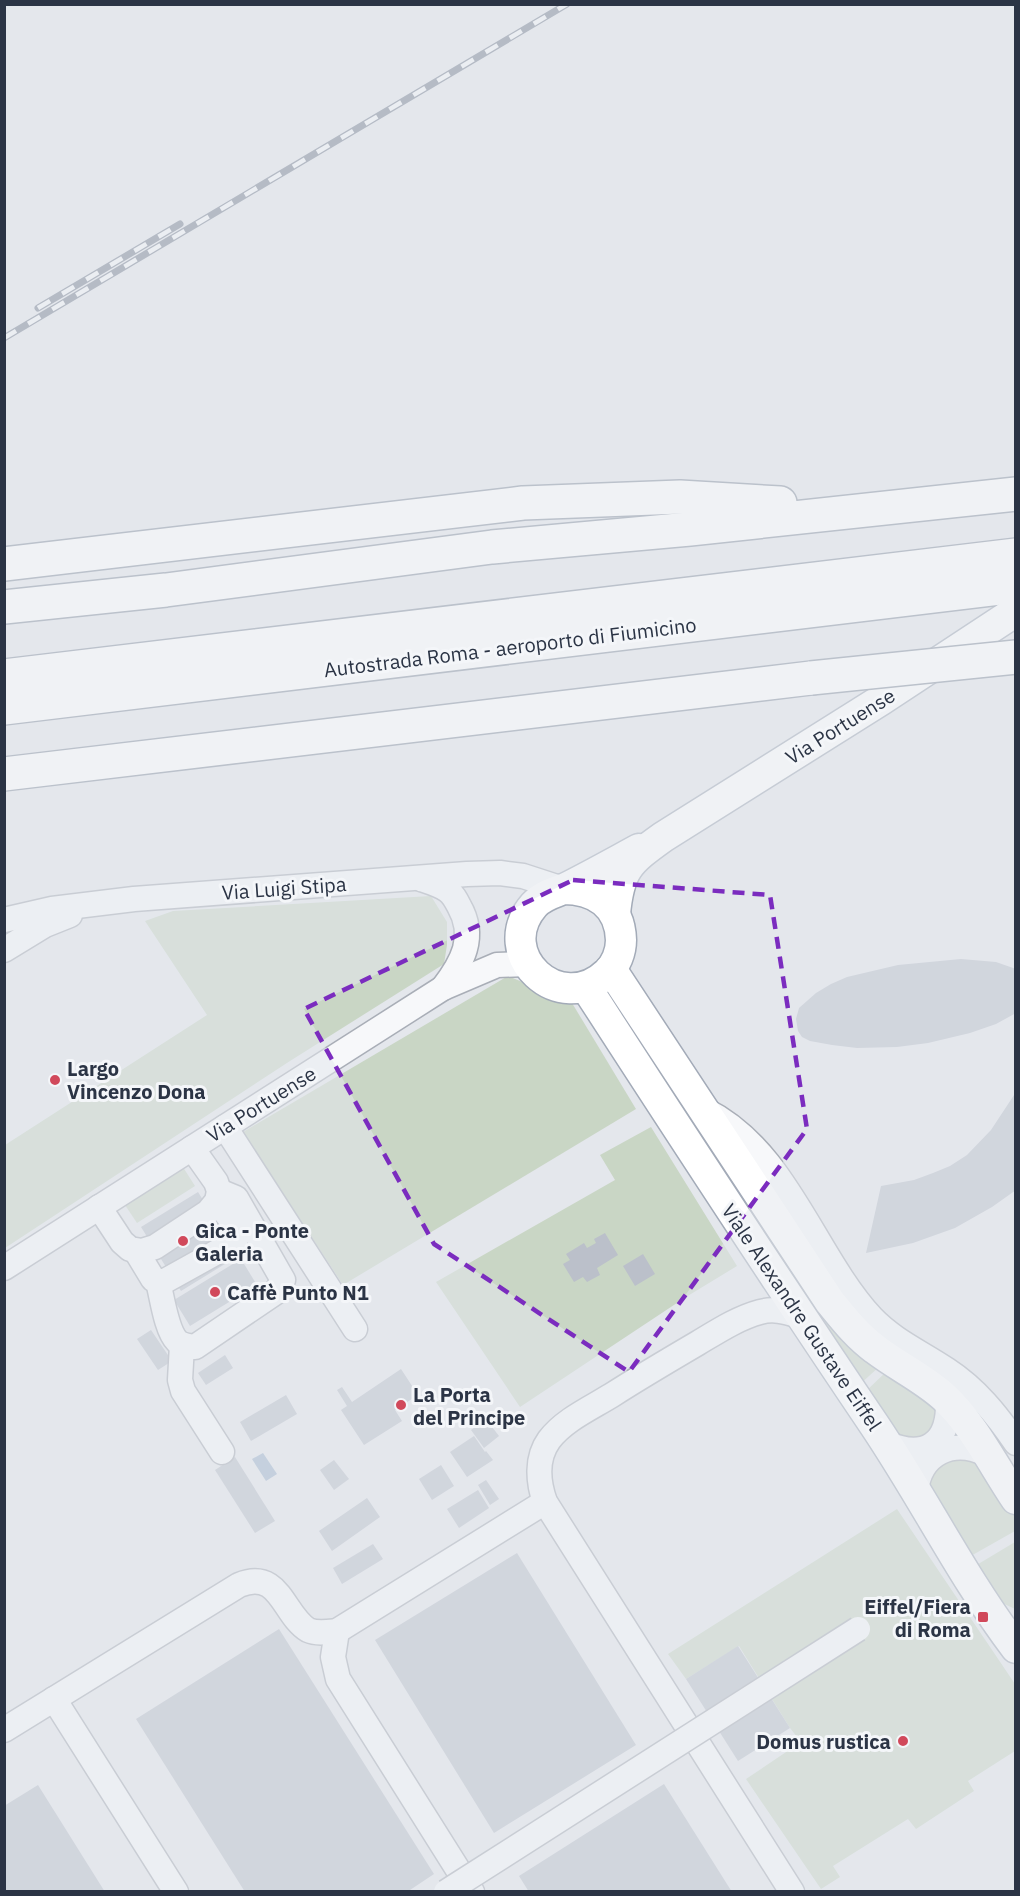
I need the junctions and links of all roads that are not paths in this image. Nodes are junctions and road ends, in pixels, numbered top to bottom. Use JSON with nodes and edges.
{"nodes":[{"id":1,"x":1016,"y":494,"type":"edge"},
{"id":2,"x":878,"y":509,"type":"junction"},
{"id":3,"x":1016,"y":555,"type":"edge"},
{"id":4,"x":4,"y":564,"type":"edge"},
{"id":5,"x":1010,"y":595,"type":"edge"},
{"id":6,"x":4,"y":607,"type":"edge"},
{"id":7,"x":1016,"y":657,"type":"edge"},
{"id":8,"x":4,"y":676,"type":"edge"},
{"id":9,"x":4,"y":708,"type":"edge"},
{"id":10,"x":4,"y":774,"type":"edge"},
{"id":11,"x":663,"y":837,"type":"junction"},
{"id":12,"x":417,"y":878,"type":"junction"},
{"id":13,"x":563,"y":889,"type":"junction"},
{"id":14,"x":134,"y":899,"type":"junction"},
{"id":15,"x":615,"y":915,"type":"junction"},
{"id":16,"x":4,"y":920,"type":"edge"},
{"id":17,"x":4,"y":950,"type":"edge"},
{"id":18,"x":527,"y":964,"type":"junction"},
{"id":19,"x":611,"y":969,"type":"junction"},
{"id":20,"x":586,"y":987,"type":"junction"},
{"id":21,"x":443,"y":988,"type":"junction"},
{"id":22,"x":702,"y":1108,"type":"junction"},
{"id":23,"x":225,"y":1126,"type":"junction"},
{"id":24,"x":192,"y":1148,"type":"junction"},
{"id":25,"x":218,"y":1196,"type":"junction"},
{"id":26,"x":99,"y":1208,"type":"junction"},
{"id":27,"x":136,"y":1251,"type":"junction"},
{"id":28,"x":4,"y":1268,"type":"edge"},
{"id":29,"x":158,"y":1282,"type":"junction"},
{"id":30,"x":800,"y":1316,"type":"junction"},
{"id":31,"x":355,"y":1329,"type":"dead end"},
{"id":32,"x":182,"y":1345,"type":"junction"},
{"id":33,"x":948,"y":1401,"type":"junction"},
{"id":34,"x":886,"y":1443,"type":"junction"},
{"id":35,"x":1016,"y":1443,"type":"edge"},
{"id":36,"x":222,"y":1452,"type":"dead end"},
{"id":37,"x":986,"y":1454,"type":"junction"},
{"id":38,"x":916,"y":1491,"type":"junction"},
{"id":39,"x":1016,"y":1499,"type":"edge"},
{"id":40,"x":545,"y":1502,"type":"junction"},
{"id":41,"x":1002,"y":1613,"type":"edge"},
{"id":42,"x":858,"y":1629,"type":"dead end"},
{"id":43,"x":336,"y":1631,"type":"junction"},
{"id":44,"x":1016,"y":1648,"type":"edge"},
{"id":45,"x":54,"y":1699,"type":"junction"},
{"id":46,"x":4,"y":1730,"type":"edge"},
{"id":47,"x":176,"y":1892,"type":"edge"},
{"id":48,"x":446,"y":1892,"type":"edge"},
{"id":49,"x":472,"y":1892,"type":"edge"},
{"id":50,"x":792,"y":1892,"type":"edge"}],
"edges":[{"from":1,"to":2,"type":"highway"},
{"from":2,"to":4,"type":"highway"},
{"from":2,"to":6,"type":"highway"},
{"from":3,"to":8,"type":"highway","name":"Autostrada Roma - aeroporto di Fiumicino"},
{"from":5,"to":9,"type":"highway","name":"Autostrada Roma - aeroporto di Fiumicino"},
{"from":5,"to":11,"type":"main road","name":"Via Portuense"},
{"from":7,"to":10,"type":"highway","bridge":true},
{"from":11,"to":13,"type":"main road","name":"Via Portuense"},
{"from":11,"to":15,"type":"main road","name":"Via Portuense"},
{"from":12,"to":13,"type":"street","name":"Via Luigi Stipa"},
{"from":12,"to":14,"type":"street","name":"Via Luigi Stipa"},
{"from":12,"to":21,"type":"street"},
{"from":13,"to":15,"type":"main road"},
{"from":13,"to":18,"type":"main road","name":"Via Portuense"},
{"from":14,"to":16,"type":"street","name":"Via Luigi Stipa"},
{"from":14,"to":17,"type":"street"},
{"from":15,"to":19,"type":"main road","name":"Via Portuense"},
{"from":18,"to":20,"type":"main road"},
{"from":18,"to":21,"type":"street","name":"Via Portuense"},
{"from":19,"to":20,"type":"main road"},
{"from":19,"to":22,"type":"main road","name":"Viale Alexandre Gustave Eiffel"},
{"from":20,"to":30,"type":"main road","name":"Viale Alexandre Gustave Eiffel"},
{"from":21,"to":23,"type":"street","name":"Via Portuense"},
{"from":22,"to":33,"type":"main road","name":"Viale Alexandre Gustave Eiffel"},
{"from":22,"to":35,"type":"street"},
{"from":23,"to":24,"type":"street","name":"Via Portuense"},
{"from":23,"to":31,"type":"street"},
{"from":24,"to":25,"type":"street"},
{"from":24,"to":26,"type":"street","name":"Via Portuense"},
{"from":25,"to":27,"type":"street"},
{"from":25,"to":29,"type":"street"},
{"from":25,"to":32,"type":"street"},
{"from":26,"to":27,"type":"street"},
{"from":26,"to":28,"type":"street","name":"Via Portuense"},
{"from":27,"to":29,"type":"street"},
{"from":29,"to":32,"type":"street"},
{"from":30,"to":34,"type":"main road","name":"Viale Alexandre Gustave Eiffel"},
{"from":30,"to":40,"type":"street"},
{"from":32,"to":36,"type":"street"},
{"from":33,"to":34,"type":"street"},
{"from":33,"to":37,"type":"main road","name":"Viale Alexandre Gustave Eiffel"},
{"from":34,"to":38,"type":"main road","name":"Viale Alexandre Gustave Eiffel"},
{"from":37,"to":38,"type":"street"},
{"from":37,"to":39,"type":"main road","name":"Viale Alexandre Gustave Eiffel"},
{"from":38,"to":41,"type":"main road","name":"Viale Alexandre Gustave Eiffel"},
{"from":40,"to":43,"type":"street"},
{"from":40,"to":50,"type":"street"},
{"from":41,"to":44,"type":"main road","name":"Viale Alexandre Gustave Eiffel"},
{"from":42,"to":48,"type":"street","bridge":true},
{"from":43,"to":45,"type":"street"},
{"from":43,"to":49,"type":"street"},
{"from":45,"to":46,"type":"street"},
{"from":45,"to":47,"type":"street"}]}
